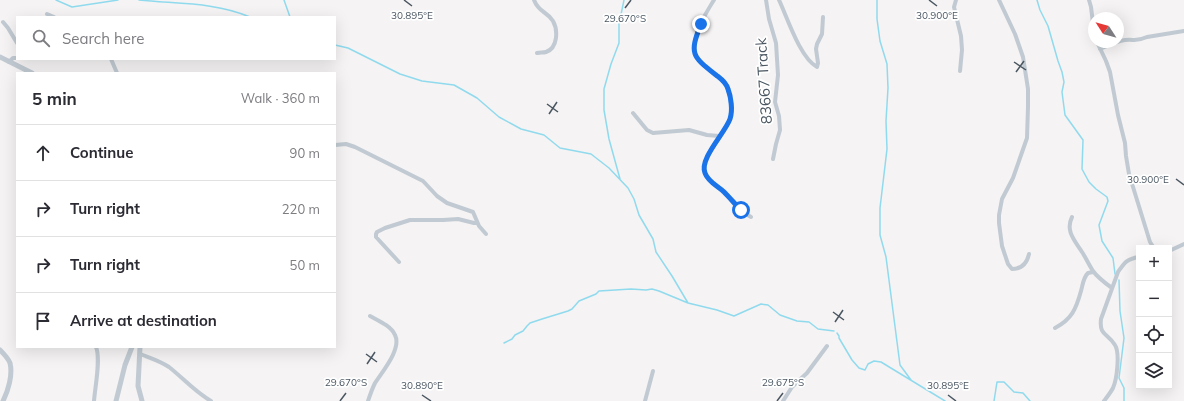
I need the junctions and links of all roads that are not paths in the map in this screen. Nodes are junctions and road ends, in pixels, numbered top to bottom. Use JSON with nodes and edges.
{"nodes":[{"id":1,"x":534,"y":0,"type":"edge"},
{"id":2,"x":714,"y":0,"type":"edge"},
{"id":3,"x":766,"y":0,"type":"edge"},
{"id":4,"x":779,"y":0,"type":"edge"},
{"id":5,"x":956,"y":0,"type":"edge"},
{"id":6,"x":999,"y":0,"type":"edge"},
{"id":7,"x":1089,"y":0,"type":"edge"},
{"id":8,"x":1092,"y":12,"type":"edge"},
{"id":9,"x":48,"y":14,"type":"dead end"},
{"id":10,"x":52,"y":16,"type":"edge"},
{"id":11,"x":823,"y":17,"type":"dead end"},
{"id":12,"x":3,"y":22,"type":"dead end"},
{"id":13,"x":1184,"y":31,"type":"edge"},
{"id":14,"x":16,"y":41,"type":"edge"},
{"id":15,"x":1100,"y":49,"type":"joint"},
{"id":16,"x":537,"y":52,"type":"dead end"},
{"id":17,"x":0,"y":57,"type":"edge"},
{"id":18,"x":16,"y":58,"type":"edge"},
{"id":19,"x":111,"y":60,"type":"edge"},
{"id":20,"x":9,"y":62,"type":"junction"},
{"id":21,"x":960,"y":71,"type":"dead end"},
{"id":22,"x":30,"y":72,"type":"edge"},
{"id":23,"x":117,"y":72,"type":"edge"},
{"id":24,"x":633,"y":113,"type":"dead end"},
{"id":25,"x":720,"y":136,"type":"junction"},
{"id":26,"x":336,"y":145,"type":"edge"},
{"id":27,"x":773,"y":159,"type":"dead end"},
{"id":28,"x":751,"y":217,"type":"dead end"},
{"id":29,"x":1072,"y":217,"type":"dead end"},
{"id":30,"x":477,"y":223,"type":"junction"},
{"id":31,"x":486,"y":234,"type":"dead end"},
{"id":32,"x":1184,"y":244,"type":"edge"},
{"id":33,"x":1152,"y":245,"type":"edge"},
{"id":34,"x":1172,"y":250,"type":"edge"},
{"id":35,"x":1029,"y":254,"type":"dead end"},
{"id":36,"x":1136,"y":258,"type":"edge"},
{"id":37,"x":399,"y":262,"type":"dead end"},
{"id":38,"x":1093,"y":272,"type":"junction"},
{"id":39,"x":1112,"y":288,"type":"junction"},
{"id":40,"x":370,"y":316,"type":"dead end"},
{"id":41,"x":1055,"y":328,"type":"dead end"},
{"id":42,"x":827,"y":346,"type":"dead end"},
{"id":43,"x":96,"y":348,"type":"edge"},
{"id":44,"x":132,"y":348,"type":"edge"},
{"id":45,"x":140,"y":348,"type":"edge"},
{"id":46,"x":0,"y":350,"type":"edge"},
{"id":47,"x":140,"y":354,"type":"junction"},
{"id":48,"x":653,"y":371,"type":"dead end"},
{"id":49,"x":6,"y":394,"type":"junction"},
{"id":50,"x":0,"y":398,"type":"edge"},
{"id":51,"x":3,"y":401,"type":"edge"},
{"id":52,"x":94,"y":401,"type":"edge"},
{"id":53,"x":116,"y":401,"type":"edge"},
{"id":54,"x":142,"y":401,"type":"edge"},
{"id":55,"x":211,"y":401,"type":"edge"},
{"id":56,"x":368,"y":401,"type":"edge"},
{"id":57,"x":645,"y":401,"type":"edge"},
{"id":58,"x":783,"y":401,"type":"edge"},
{"id":59,"x":1104,"y":401,"type":"edge"}],
"edges":[{"from":1,"to":16,"type":"street"},
{"from":2,"to":25,"type":"street"},
{"from":3,"to":27,"type":"street","name":"83667 Track"},
{"from":4,"to":11,"type":"street"},
{"from":5,"to":21,"type":"street"},
{"from":6,"to":35,"type":"street"},
{"from":7,"to":8,"type":"street"},
{"from":9,"to":10,"type":"street"},
{"from":12,"to":14,"type":"street"},
{"from":13,"to":15,"type":"street"},
{"from":15,"to":33,"type":"street"},
{"from":17,"to":20,"type":"street"},
{"from":18,"to":20,"type":"street"},
{"from":19,"to":23,"type":"street"},
{"from":20,"to":22,"type":"street"},
{"from":24,"to":25,"type":"street"},
{"from":25,"to":28,"type":"street"},
{"from":26,"to":30,"type":"street"},
{"from":29,"to":38,"type":"street"},
{"from":30,"to":31,"type":"street"},
{"from":30,"to":37,"type":"street"},
{"from":32,"to":34,"type":"street"},
{"from":36,"to":39,"type":"street"},
{"from":38,"to":39,"type":"street"},
{"from":38,"to":41,"type":"street"},
{"from":39,"to":59,"type":"street"},
{"from":40,"to":56,"type":"street"},
{"from":42,"to":58,"type":"street"},
{"from":43,"to":52,"type":"street"},
{"from":44,"to":53,"type":"street"},
{"from":45,"to":47,"type":"street"},
{"from":46,"to":49,"type":"street"},
{"from":47,"to":54,"type":"street"},
{"from":47,"to":55,"type":"street"},
{"from":48,"to":57,"type":"street"},
{"from":49,"to":50,"type":"street"},
{"from":49,"to":51,"type":"street"}]}
